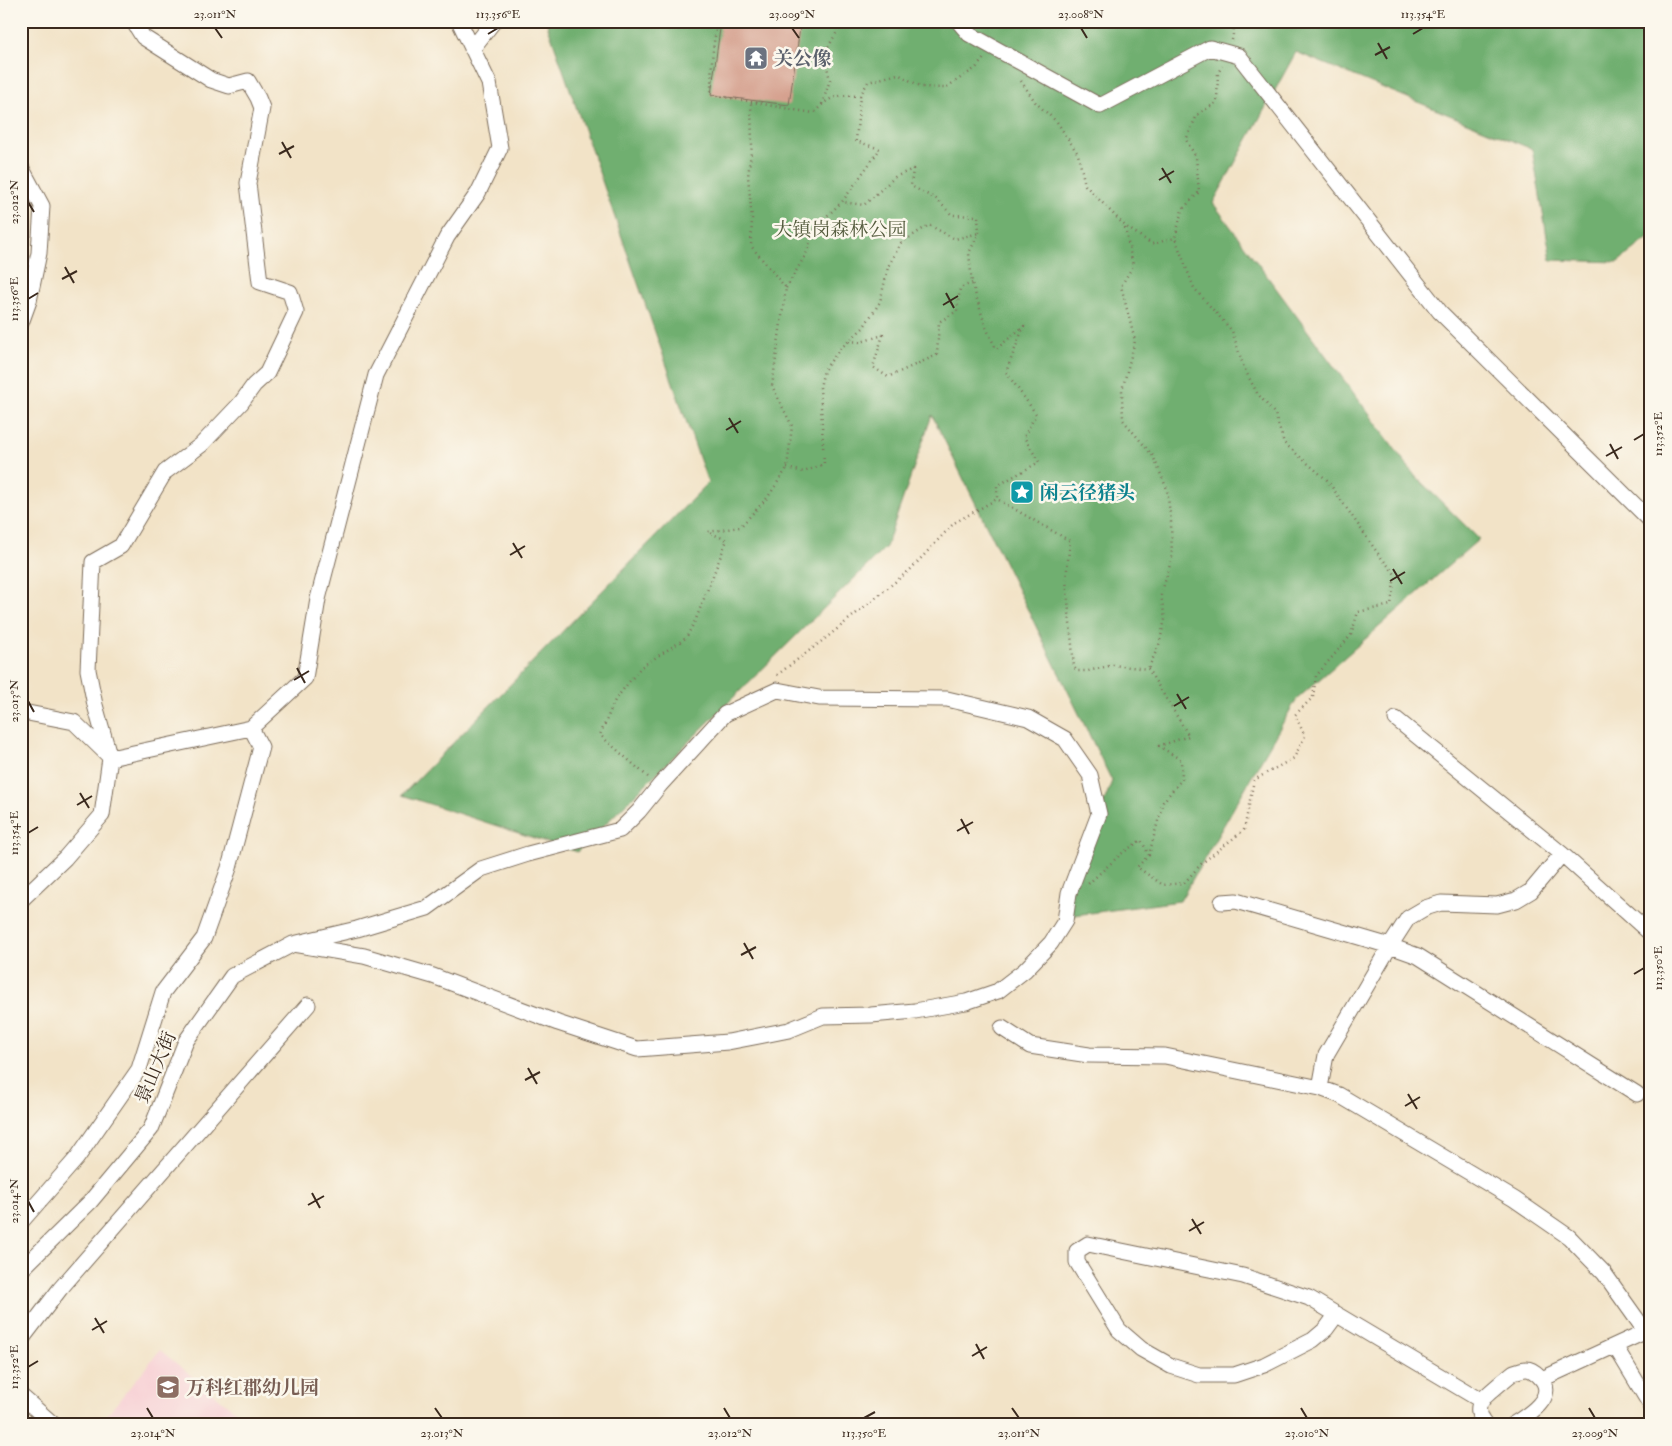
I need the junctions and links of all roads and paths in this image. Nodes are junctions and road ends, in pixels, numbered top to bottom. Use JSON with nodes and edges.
{"nodes":[{"id":1,"x":133,"y":21,"type":"edge"},
{"id":2,"x":459,"y":21,"type":"edge"},
{"id":3,"x":494,"y":21,"type":"edge"},
{"id":4,"x":718,"y":21,"type":"edge"},
{"id":5,"x":839,"y":21,"type":"edge"},
{"id":6,"x":958,"y":21,"type":"edge"},
{"id":7,"x":1235,"y":21,"type":"edge"},
{"id":8,"x":992,"y":46,"type":"junction"},
{"id":9,"x":472,"y":49,"type":"junction"},
{"id":10,"x":1230,"y":53,"type":"junction"},
{"id":11,"x":1017,"y":74,"type":"dead end"},
{"id":12,"x":860,"y":96,"type":"junction"},
{"id":13,"x":751,"y":100,"type":"junction"},
{"id":14,"x":822,"y":104,"type":"junction"},
{"id":15,"x":21,"y":168,"type":"edge"},
{"id":16,"x":842,"y":202,"type":"junction"},
{"id":17,"x":1124,"y":226,"type":"junction"},
{"id":18,"x":979,"y":233,"type":"junction"},
{"id":19,"x":1175,"y":238,"type":"junction"},
{"id":20,"x":972,"y":283,"type":"junction"},
{"id":21,"x":786,"y":288,"type":"junction"},
{"id":22,"x":21,"y":323,"type":"edge"},
{"id":23,"x":849,"y":341,"type":"junction"},
{"id":24,"x":787,"y":468,"type":"junction"},
{"id":25,"x":997,"y":499,"type":"junction"},
{"id":26,"x":1651,"y":521,"type":"edge"},
{"id":27,"x":1148,"y":669,"type":"junction"},
{"id":28,"x":772,"y":679,"type":"dead end"},
{"id":29,"x":21,"y":713,"type":"edge"},
{"id":30,"x":1396,"y":719,"type":"dead end"},
{"id":31,"x":251,"y":728,"type":"junction"},
{"id":32,"x":110,"y":758,"type":"junction"},
{"id":33,"x":639,"y":771,"type":"dead end"},
{"id":34,"x":1562,"y":854,"type":"junction"},
{"id":35,"x":1149,"y":855,"type":"junction"},
{"id":36,"x":1069,"y":893,"type":"junction"},
{"id":37,"x":21,"y":900,"type":"edge"},
{"id":38,"x":1222,"y":902,"type":"dead end"},
{"id":39,"x":1651,"y":934,"type":"edge"},
{"id":40,"x":294,"y":944,"type":"junction"},
{"id":41,"x":1390,"y":946,"type":"junction"},
{"id":42,"x":308,"y":1005,"type":"dead end"},
{"id":43,"x":1002,"y":1028,"type":"dead end"},
{"id":44,"x":1320,"y":1088,"type":"junction"},
{"id":45,"x":1637,"y":1094,"type":"dead end"},
{"id":46,"x":21,"y":1222,"type":"edge"},
{"id":47,"x":21,"y":1270,"type":"edge"},
{"id":48,"x":1337,"y":1314,"type":"dead end"},
{"id":49,"x":1648,"y":1330,"type":"edge"},
{"id":50,"x":21,"y":1340,"type":"edge"},
{"id":51,"x":1615,"y":1346,"type":"junction"},
{"id":52,"x":1542,"y":1379,"type":"junction"},
{"id":53,"x":21,"y":1396,"type":"edge"},
{"id":54,"x":1482,"y":1400,"type":"junction"},
{"id":55,"x":1651,"y":1406,"type":"edge"},
{"id":56,"x":1483,"y":1424,"type":"edge"},
{"id":57,"x":54,"y":1425,"type":"edge"},
{"id":58,"x":1512,"y":1425,"type":"edge"}],
"edges":[{"from":1,"to":32,"type":"street"},
{"from":2,"to":9,"type":"street"},
{"from":3,"to":9,"type":"street"},
{"from":4,"to":13,"type":"path"},
{"from":5,"to":14,"type":"path"},
{"from":6,"to":8,"type":"street"},
{"from":7,"to":10,"type":"path"},
{"from":8,"to":10,"type":"street"},
{"from":8,"to":12,"type":"path"},
{"from":9,"to":31,"type":"street"},
{"from":10,"to":19,"type":"path"},
{"from":10,"to":26,"type":"street"},
{"from":11,"to":17,"type":"path"},
{"from":12,"to":14,"type":"path"},
{"from":12,"to":16,"type":"path"},
{"from":13,"to":14,"type":"path"},
{"from":13,"to":21,"type":"path"},
{"from":15,"to":22,"type":"street"},
{"from":16,"to":18,"type":"path"},
{"from":16,"to":21,"type":"path"},
{"from":17,"to":19,"type":"path"},
{"from":17,"to":27,"type":"path"},
{"from":18,"to":20,"type":"path"},
{"from":18,"to":23,"type":"path"},
{"from":19,"to":35,"type":"path"},
{"from":20,"to":23,"type":"path"},
{"from":20,"to":25,"type":"path"},
{"from":21,"to":24,"type":"path"},
{"from":23,"to":24,"type":"path"},
{"from":24,"to":33,"type":"path"},
{"from":25,"to":27,"type":"path"},
{"from":25,"to":28,"type":"path"},
{"from":27,"to":35,"type":"path"},
{"from":29,"to":32,"type":"street"},
{"from":30,"to":34,"type":"street"},
{"from":31,"to":32,"type":"street"},
{"from":31,"to":46,"type":"street"},
{"from":32,"to":37,"type":"street"},
{"from":34,"to":39,"type":"street"},
{"from":34,"to":41,"type":"street"},
{"from":35,"to":36,"type":"path"},
{"from":36,"to":40,"type":"street","name":"景山大街"},
{"from":36,"to":40,"type":"street","name":"景山大街"},
{"from":38,"to":41,"type":"street"},
{"from":40,"to":47,"type":"street","name":"景山大街"},
{"from":41,"to":44,"type":"street"},
{"from":41,"to":45,"type":"street"},
{"from":42,"to":50,"type":"street"},
{"from":43,"to":44,"type":"street"},
{"from":44,"to":49,"type":"street"},
{"from":48,"to":54,"type":"street"},
{"from":49,"to":51,"type":"street"},
{"from":51,"to":52,"type":"street"},
{"from":51,"to":55,"type":"street"},
{"from":52,"to":54,"type":"street"},
{"from":52,"to":58,"type":"street"},
{"from":53,"to":57,"type":"street"},
{"from":54,"to":56,"type":"street"}]}
